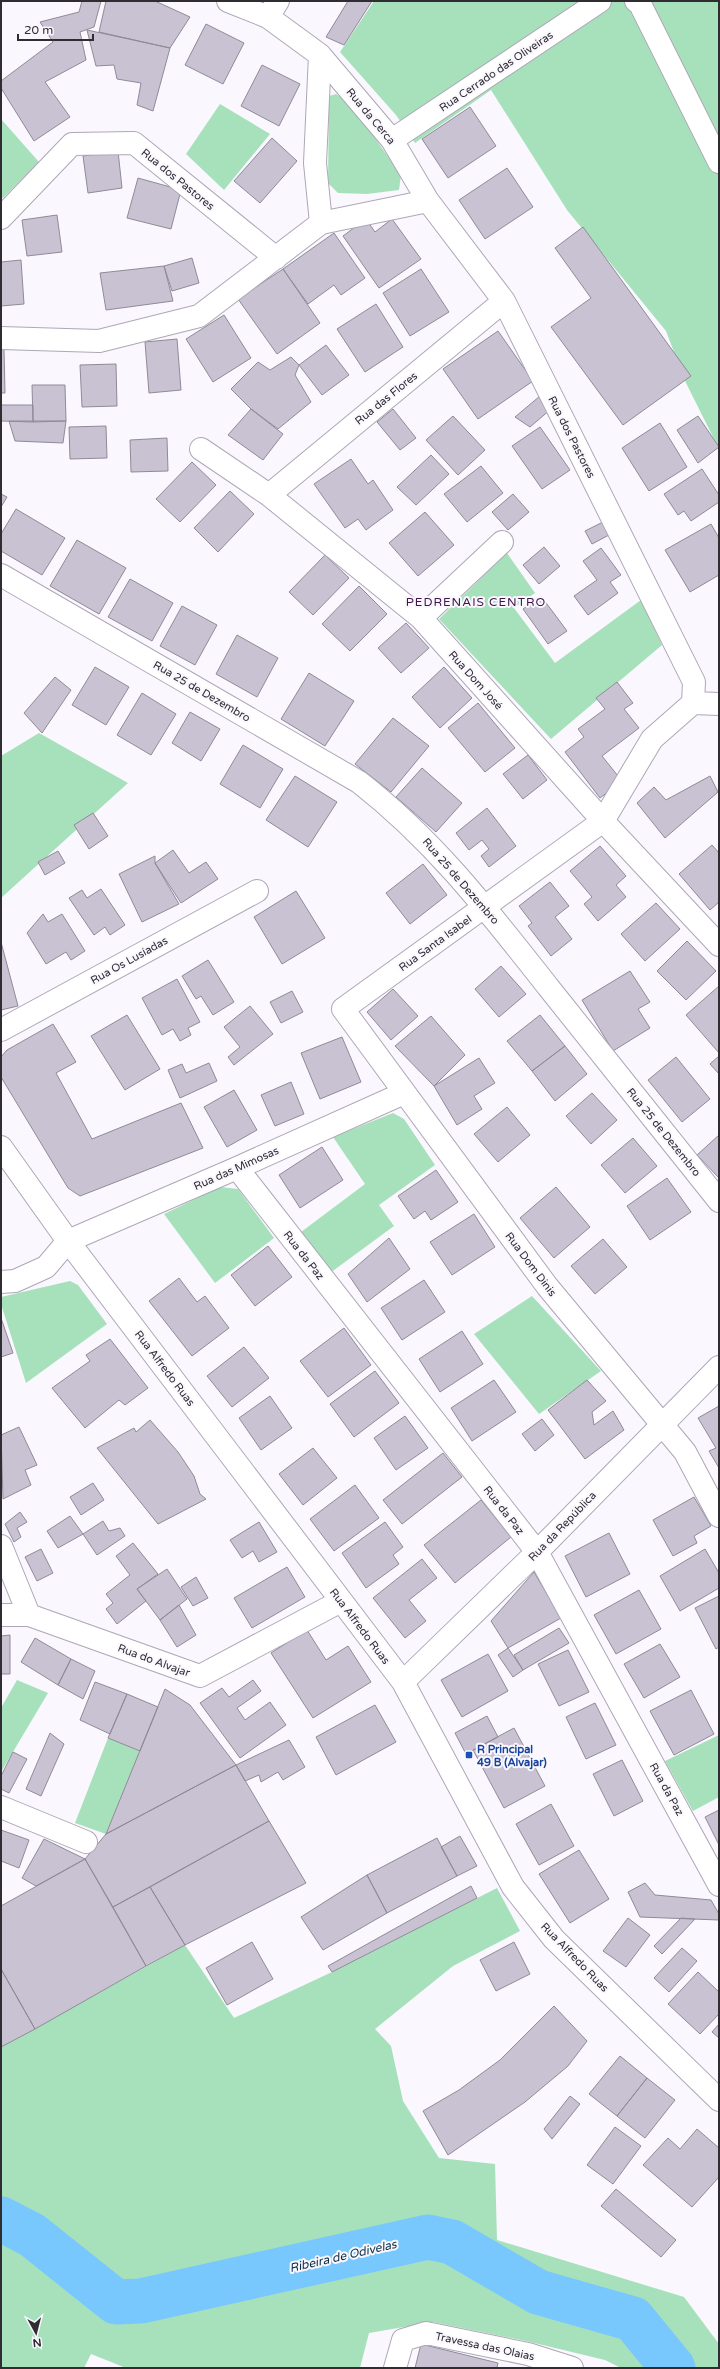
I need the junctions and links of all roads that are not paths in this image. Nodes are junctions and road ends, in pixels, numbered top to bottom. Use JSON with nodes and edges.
{"nodes":[{"id":1,"x":228,"y":1,"type":"edge"},
{"id":2,"x":600,"y":1,"type":"edge"},
{"id":3,"x":636,"y":1,"type":"edge"},
{"id":4,"x":273,"y":9,"type":"edge"},
{"id":5,"x":320,"y":55,"type":"junction"},
{"id":6,"x":392,"y":140,"type":"junction"},
{"id":7,"x":719,"y":162,"type":"edge"},
{"id":8,"x":428,"y":201,"type":"junction"},
{"id":9,"x":1,"y":218,"type":"edge"},
{"id":10,"x":321,"y":223,"type":"junction"},
{"id":11,"x":276,"y":258,"type":"junction"},
{"id":12,"x":504,"y":301,"type":"junction"},
{"id":13,"x":1,"y":338,"type":"edge"},
{"id":14,"x":201,"y":449,"type":"dead end"},
{"id":15,"x":269,"y":495,"type":"junction"},
{"id":16,"x":502,"y":542,"type":"dead end"},
{"id":17,"x":1,"y":575,"type":"edge"},
{"id":18,"x":421,"y":618,"type":"junction"},
{"id":19,"x":693,"y":703,"type":"junction"},
{"id":20,"x":719,"y":704,"type":"edge"},
{"id":21,"x":603,"y":821,"type":"junction"},
{"id":22,"x":257,"y":891,"type":"dead end"},
{"id":23,"x":485,"y":907,"type":"junction"},
{"id":24,"x":719,"y":946,"type":"edge"},
{"id":25,"x":343,"y":1009,"type":"joint"},
{"id":26,"x":1,"y":1030,"type":"edge"},
{"id":27,"x":404,"y":1094,"type":"junction"},
{"id":28,"x":1,"y":1147,"type":"edge"},
{"id":29,"x":237,"y":1168,"type":"junction"},
{"id":30,"x":719,"y":1201,"type":"edge"},
{"id":31,"x":68,"y":1241,"type":"junction"},
{"id":32,"x":1,"y":1282,"type":"edge"},
{"id":33,"x":719,"y":1367,"type":"edge"},
{"id":34,"x":662,"y":1423,"type":"junction"},
{"id":35,"x":719,"y":1516,"type":"edge"},
{"id":36,"x":1,"y":1546,"type":"edge"},
{"id":37,"x":537,"y":1552,"type":"junction"},
{"id":38,"x":341,"y":1601,"type":"junction"},
{"id":39,"x":1,"y":1615,"type":"edge"},
{"id":40,"x":29,"y":1615,"type":"junction"},
{"id":41,"x":402,"y":1682,"type":"junction"},
{"id":42,"x":1,"y":1807,"type":"edge"},
{"id":43,"x":86,"y":1842,"type":"dead end"},
{"id":44,"x":719,"y":1885,"type":"edge"},
{"id":45,"x":719,"y":2100,"type":"edge"},
{"id":46,"x":395,"y":2368,"type":"edge"},
{"id":47,"x":572,"y":2368,"type":"edge"}],
"edges":[{"from":1,"to":4,"type":"street","name":"Rua da Cerca"},
{"from":2,"to":6,"type":"street","name":"Rua Cerrado das Oliveiras"},
{"from":3,"to":7,"type":"street"},
{"from":4,"to":5,"type":"street","name":"Rua da Cerca"},
{"from":5,"to":6,"type":"street","name":"Rua da Cerca"},
{"from":5,"to":10,"type":"street"},
{"from":6,"to":8,"type":"street","name":"Rua da Cerca"},
{"from":8,"to":10,"type":"street"},
{"from":8,"to":12,"type":"street","name":"Rua dos Pastores"},
{"from":9,"to":11,"type":"street","name":"Rua dos Pastores"},
{"from":10,"to":11,"type":"street"},
{"from":11,"to":13,"type":"street"},
{"from":12,"to":15,"type":"street","name":"Rua das Flores"},
{"from":12,"to":19,"type":"street","name":"Rua dos Pastores"},
{"from":14,"to":15,"type":"street","name":"Rua Dom José"},
{"from":15,"to":18,"type":"street","name":"Rua Dom José"},
{"from":16,"to":18,"type":"street"},
{"from":17,"to":23,"type":"street","name":"Rua 25 de Dezembro"},
{"from":18,"to":21,"type":"street","name":"Rua Dom José"},
{"from":19,"to":20,"type":"street"},
{"from":19,"to":21,"type":"street"},
{"from":21,"to":23,"type":"street","name":"Rua Santa Isabel"},
{"from":21,"to":24,"type":"street","name":"Rua Dom José"},
{"from":22,"to":26,"type":"street","name":"Rua Os Lusíadas"},
{"from":23,"to":25,"type":"street","name":"Rua Santa Isabel"},
{"from":23,"to":30,"type":"street","name":"Rua 25 de Dezembro"},
{"from":25,"to":27,"type":"street","name":"Rua Dom Dinis"},
{"from":27,"to":29,"type":"street","name":"Rua das Mimosas"},
{"from":27,"to":34,"type":"street","name":"Rua Dom Dinis"},
{"from":28,"to":31,"type":"street","name":"Rua Alfredo Ruas"},
{"from":29,"to":31,"type":"street","name":"Rua das Mimosas"},
{"from":29,"to":37,"type":"street","name":"Rua da Paz"},
{"from":31,"to":32,"type":"street"},
{"from":31,"to":38,"type":"street","name":"Rua Alfredo Ruas"},
{"from":33,"to":34,"type":"street","name":"Rua da República"},
{"from":34,"to":35,"type":"street","name":"Rua Dom Dinis"},
{"from":34,"to":37,"type":"street","name":"Rua da República"},
{"from":36,"to":40,"type":"street"},
{"from":37,"to":41,"type":"street","name":"Rua da República"},
{"from":37,"to":44,"type":"street","name":"Rua da Paz"},
{"from":38,"to":40,"type":"street","name":"Rua do Alvajar"},
{"from":38,"to":41,"type":"street","name":"Rua Alfredo Ruas"},
{"from":39,"to":40,"type":"street","name":"Rua do Alvajar"},
{"from":41,"to":45,"type":"street","name":"Rua Alfredo Ruas"},
{"from":42,"to":43,"type":"street"},
{"from":46,"to":47,"type":"street","name":"Travessa das Olaias"}]}
